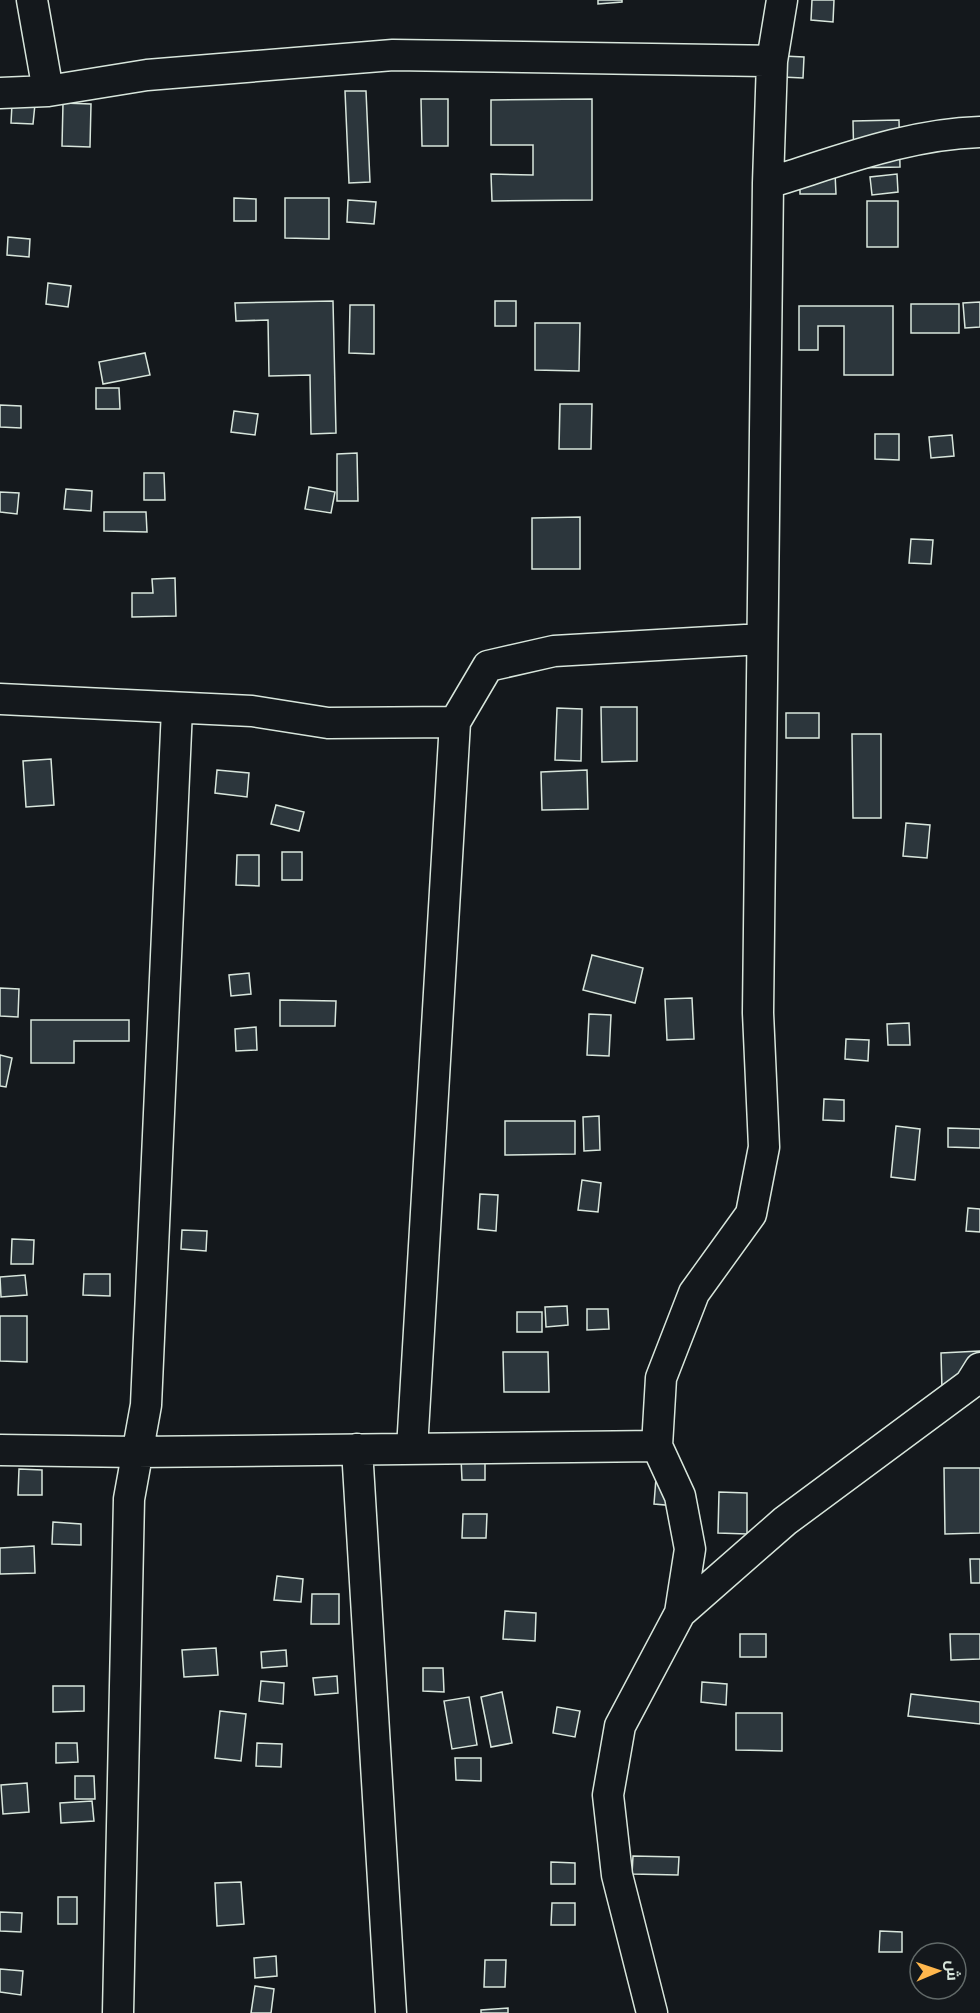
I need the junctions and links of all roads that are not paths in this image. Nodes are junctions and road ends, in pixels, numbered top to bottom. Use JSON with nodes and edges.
{"nodes":[{"id":1,"x":32,"y":0,"type":"edge"},
{"id":2,"x":782,"y":0,"type":"edge"},
{"id":3,"x":772,"y":61,"type":"junction"},
{"id":4,"x":48,"y":91,"type":"junction"},
{"id":5,"x":0,"y":93,"type":"edge"},
{"id":6,"x":980,"y":132,"type":"edge"},
{"id":7,"x":768,"y":183,"type":"junction"},
{"id":8,"x":762,"y":639,"type":"junction"},
{"id":9,"x":0,"y":699,"type":"edge"},
{"id":10,"x":177,"y":709,"type":"junction"},
{"id":11,"x":455,"y":722,"type":"junction"},
{"id":12,"x":980,"y":1368,"type":"edge"},
{"id":13,"x":657,"y":1446,"type":"junction"},
{"id":14,"x":357,"y":1449,"type":"junction"},
{"id":15,"x":412,"y":1449,"type":"junction"},
{"id":16,"x":0,"y":1450,"type":"edge"},
{"id":17,"x":137,"y":1452,"type":"junction"},
{"id":18,"x":680,"y":1613,"type":"junction"},
{"id":19,"x":118,"y":2013,"type":"edge"},
{"id":20,"x":391,"y":2013,"type":"edge"},
{"id":21,"x":652,"y":2013,"type":"edge"}],
"edges":[{"from":1,"to":4,"type":"street"},
{"from":2,"to":3,"type":"street"},
{"from":3,"to":4,"type":"street"},
{"from":3,"to":7,"type":"street"},
{"from":4,"to":5,"type":"street"},
{"from":6,"to":7,"type":"street"},
{"from":7,"to":8,"type":"street"},
{"from":8,"to":11,"type":"street"},
{"from":8,"to":13,"type":"street"},
{"from":9,"to":10,"type":"street"},
{"from":10,"to":11,"type":"street"},
{"from":10,"to":17,"type":"street"},
{"from":11,"to":15,"type":"street"},
{"from":12,"to":18,"type":"street"},
{"from":13,"to":15,"type":"street"},
{"from":13,"to":18,"type":"street"},
{"from":14,"to":15,"type":"street"},
{"from":14,"to":17,"type":"street"},
{"from":14,"to":20,"type":"street"},
{"from":16,"to":17,"type":"street"},
{"from":17,"to":19,"type":"street"},
{"from":18,"to":21,"type":"street"}]}
